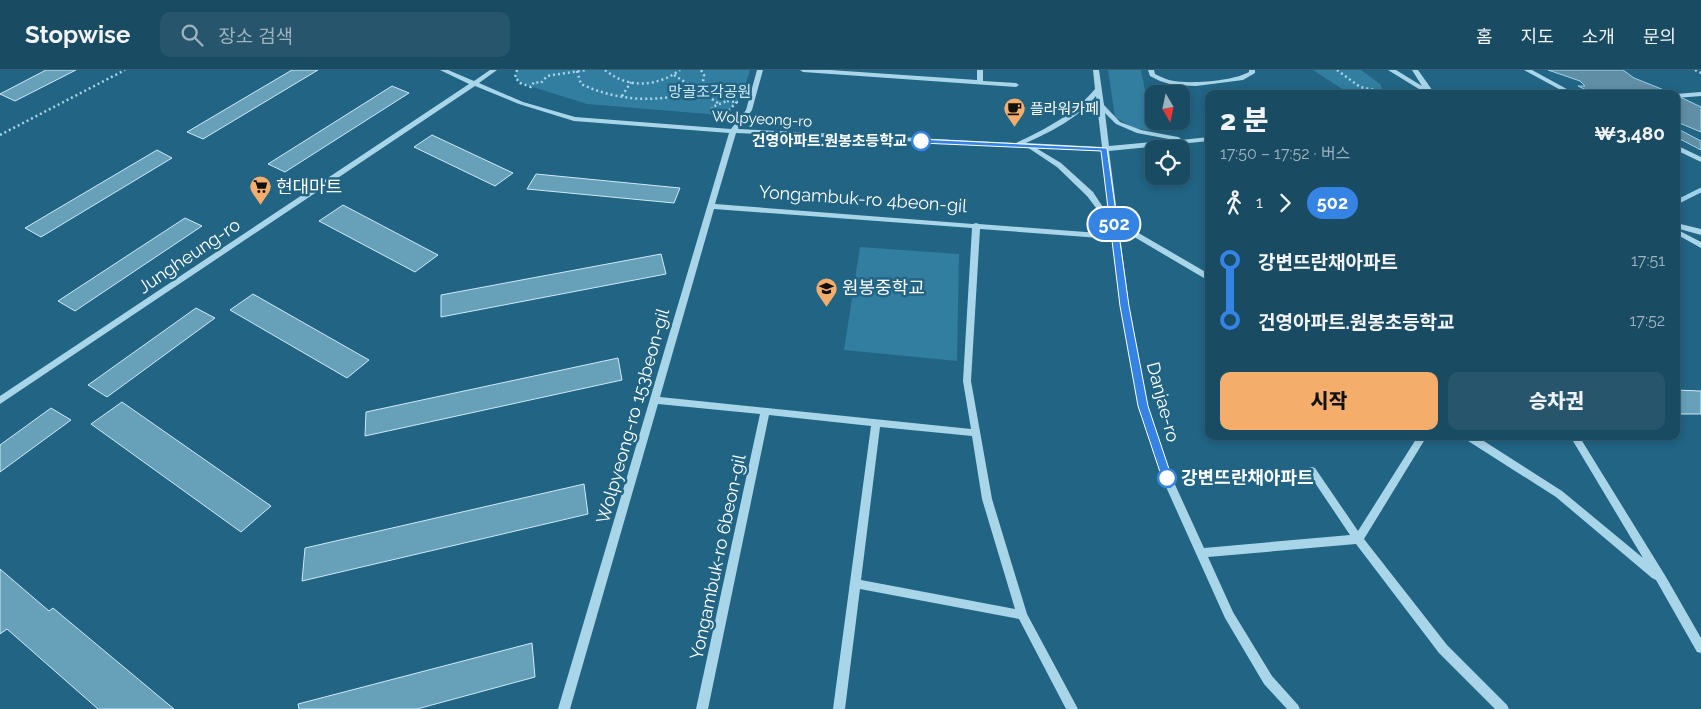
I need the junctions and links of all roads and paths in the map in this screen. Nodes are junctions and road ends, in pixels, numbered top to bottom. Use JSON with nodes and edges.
{"nodes":[{"id":1,"x":125,"y":70,"type":"edge"},
{"id":2,"x":443,"y":70,"type":"edge"},
{"id":3,"x":494,"y":70,"type":"edge"},
{"id":4,"x":517,"y":70,"type":"edge"},
{"id":5,"x":586,"y":70,"type":"edge"},
{"id":6,"x":605,"y":70,"type":"edge"},
{"id":7,"x":680,"y":70,"type":"edge"},
{"id":8,"x":701,"y":70,"type":"edge"},
{"id":9,"x":760,"y":70,"type":"edge"},
{"id":10,"x":803,"y":70,"type":"edge"},
{"id":11,"x":919,"y":70,"type":"edge"},
{"id":12,"x":980,"y":70,"type":"edge"},
{"id":13,"x":1096,"y":70,"type":"edge"},
{"id":14,"x":1151,"y":70,"type":"edge"},
{"id":15,"x":1252,"y":70,"type":"edge"},
{"id":16,"x":1337,"y":70,"type":"edge"},
{"id":17,"x":1391,"y":70,"type":"edge"},
{"id":18,"x":1415,"y":70,"type":"edge"},
{"id":19,"x":1527,"y":70,"type":"edge"},
{"id":20,"x":1695,"y":70,"type":"edge"},
{"id":21,"x":577,"y":71,"type":"edge"},
{"id":22,"x":840,"y":71,"type":"edge"},
{"id":23,"x":555,"y":72,"type":"edge"},
{"id":24,"x":1701,"y":73,"type":"edge"},
{"id":25,"x":673,"y":75,"type":"junction"},
{"id":26,"x":918,"y":78,"type":"junction"},
{"id":27,"x":475,"y":82,"type":"junction"},
{"id":28,"x":631,"y":82,"type":"junction"},
{"id":29,"x":980,"y":82,"type":"junction"},
{"id":30,"x":1016,"y":85,"type":"dead end"},
{"id":31,"x":1099,"y":89,"type":"junction"},
{"id":32,"x":1374,"y":90,"type":"edge"},
{"id":33,"x":1426,"y":90,"type":"edge"},
{"id":34,"x":1429,"y":90,"type":"edge"},
{"id":35,"x":1565,"y":90,"type":"edge"},
{"id":36,"x":1701,"y":94,"type":"edge"},
{"id":37,"x":622,"y":96,"type":"junction"},
{"id":38,"x":1680,"y":96,"type":"edge"},
{"id":39,"x":718,"y":103,"type":"junction"},
{"id":40,"x":1100,"y":105,"type":"junction"},
{"id":41,"x":733,"y":132,"type":"junction"},
{"id":42,"x":0,"y":135,"type":"edge"},
{"id":43,"x":1205,"y":139,"type":"edge"},
{"id":44,"x":1191,"y":141,"type":"junction"},
{"id":45,"x":1016,"y":145,"type":"junction"},
{"id":46,"x":1028,"y":146,"type":"junction"},
{"id":47,"x":1104,"y":149,"type":"junction"},
{"id":48,"x":1680,"y":150,"type":"edge"},
{"id":49,"x":1701,"y":160,"type":"edge"},
{"id":50,"x":710,"y":206,"type":"junction"},
{"id":51,"x":976,"y":225,"type":"junction"},
{"id":52,"x":1680,"y":226,"type":"edge"},
{"id":53,"x":1114,"y":229,"type":"junction"},
{"id":54,"x":1701,"y":232,"type":"edge"},
{"id":55,"x":1680,"y":233,"type":"edge"},
{"id":56,"x":1701,"y":245,"type":"edge"},
{"id":57,"x":1205,"y":276,"type":"edge"},
{"id":58,"x":654,"y":400,"type":"junction"},
{"id":59,"x":0,"y":402,"type":"edge"},
{"id":60,"x":765,"y":411,"type":"junction"},
{"id":61,"x":876,"y":422,"type":"junction"},
{"id":62,"x":976,"y":432,"type":"junction"},
{"id":63,"x":1420,"y":440,"type":"edge"},
{"id":64,"x":1474,"y":440,"type":"edge"},
{"id":65,"x":1576,"y":440,"type":"edge"},
{"id":66,"x":1312,"y":471,"type":"dead end"},
{"id":67,"x":1358,"y":539,"type":"junction"},
{"id":68,"x":1200,"y":553,"type":"junction"},
{"id":69,"x":1662,"y":580,"type":"junction"},
{"id":70,"x":855,"y":584,"type":"junction"},
{"id":71,"x":1022,"y":615,"type":"junction"},
{"id":72,"x":1701,"y":648,"type":"edge"},
{"id":73,"x":564,"y":709,"type":"edge"},
{"id":74,"x":702,"y":709,"type":"edge"},
{"id":75,"x":839,"y":709,"type":"edge"},
{"id":76,"x":1072,"y":709,"type":"edge"},
{"id":77,"x":1294,"y":709,"type":"edge"},
{"id":78,"x":1503,"y":709,"type":"edge"}],
"edges":[{"from":1,"to":42,"type":"path"},
{"from":2,"to":27,"type":"street","name":"Wolpyeong-ro"},
{"from":3,"to":27,"type":"street","name":"Jungheung-ro"},
{"from":4,"to":23,"type":"path"},
{"from":5,"to":21,"type":"path"},
{"from":6,"to":28,"type":"path"},
{"from":7,"to":25,"type":"path"},
{"from":8,"to":37,"type":"path"},
{"from":9,"to":41,"type":"street","name":"Wolpyeong-ro 153beon-gil"},
{"from":10,"to":22,"type":"street"},
{"from":11,"to":26,"type":"street"},
{"from":12,"to":29,"type":"street"},
{"from":13,"to":31,"type":"street","name":"Danjae-ro"},
{"from":14,"to":15,"type":"street"},
{"from":16,"to":32,"type":"path"},
{"from":17,"to":33,"type":"street"},
{"from":18,"to":34,"type":"street"},
{"from":19,"to":35,"type":"street"},
{"from":20,"to":24,"type":"path"},
{"from":21,"to":23,"type":"path"},
{"from":21,"to":37,"type":"path"},
{"from":22,"to":26,"type":"street"},
{"from":25,"to":28,"type":"path"},
{"from":25,"to":39,"type":"path"},
{"from":26,"to":29,"type":"street"},
{"from":27,"to":41,"type":"street","name":"Wolpyeong-ro"},
{"from":27,"to":59,"type":"street","name":"Jungheung-ro"},
{"from":28,"to":37,"type":"path"},
{"from":29,"to":30,"type":"street"},
{"from":31,"to":40,"type":"street","name":"Danjae-ro"},
{"from":31,"to":45,"type":"street"},
{"from":36,"to":38,"type":"street"},
{"from":39,"to":39,"type":"path"},
{"from":40,"to":44,"type":"street"},
{"from":40,"to":47,"type":"street","name":"Danjae-ro"},
{"from":41,"to":45,"type":"street","name":"Wolpyeong-ro"},
{"from":41,"to":50,"type":"street","name":"Wolpyeong-ro 153beon-gil"},
{"from":43,"to":44,"type":"street","name":"Wolpyeong-ro"},
{"from":44,"to":47,"type":"street","name":"Wolpyeong-ro"},
{"from":45,"to":46,"type":"street","name":"Wolpyeong-ro"},
{"from":46,"to":47,"type":"street","name":"Wolpyeong-ro"},
{"from":46,"to":53,"type":"street"},
{"from":47,"to":53,"type":"street","name":"Danjae-ro"},
{"from":48,"to":49,"type":"street"},
{"from":50,"to":51,"type":"street","name":"Yongambuk-ro 4beon-gil"},
{"from":50,"to":58,"type":"street","name":"Wolpyeong-ro 153beon-gil"},
{"from":51,"to":53,"type":"street"},
{"from":51,"to":62,"type":"street","name":"Yongambuk-ro 4beon-gil"},
{"from":52,"to":54,"type":"street"},
{"from":53,"to":57,"type":"street"},
{"from":53,"to":68,"type":"street","name":"Danjae-ro"},
{"from":55,"to":56,"type":"street"},
{"from":58,"to":60,"type":"street"},
{"from":58,"to":73,"type":"street","name":"Wolpyeong-ro 153beon-gil"},
{"from":60,"to":61,"type":"street"},
{"from":60,"to":74,"type":"street","name":"Yongambuk-ro 6beon-gil"},
{"from":61,"to":62,"type":"street"},
{"from":61,"to":70,"type":"street"},
{"from":62,"to":71,"type":"street","name":"Yongambuk-ro 4beon-gil"},
{"from":63,"to":67,"type":"street"},
{"from":64,"to":69,"type":"street"},
{"from":65,"to":69,"type":"street"},
{"from":66,"to":67,"type":"street"},
{"from":67,"to":68,"type":"street"},
{"from":67,"to":78,"type":"street"},
{"from":68,"to":77,"type":"street","name":"Danjae-ro"},
{"from":69,"to":72,"type":"street"},
{"from":70,"to":71,"type":"street"},
{"from":70,"to":75,"type":"street"},
{"from":71,"to":76,"type":"street","name":"Yongambuk-ro 4beon-gil"}]}
